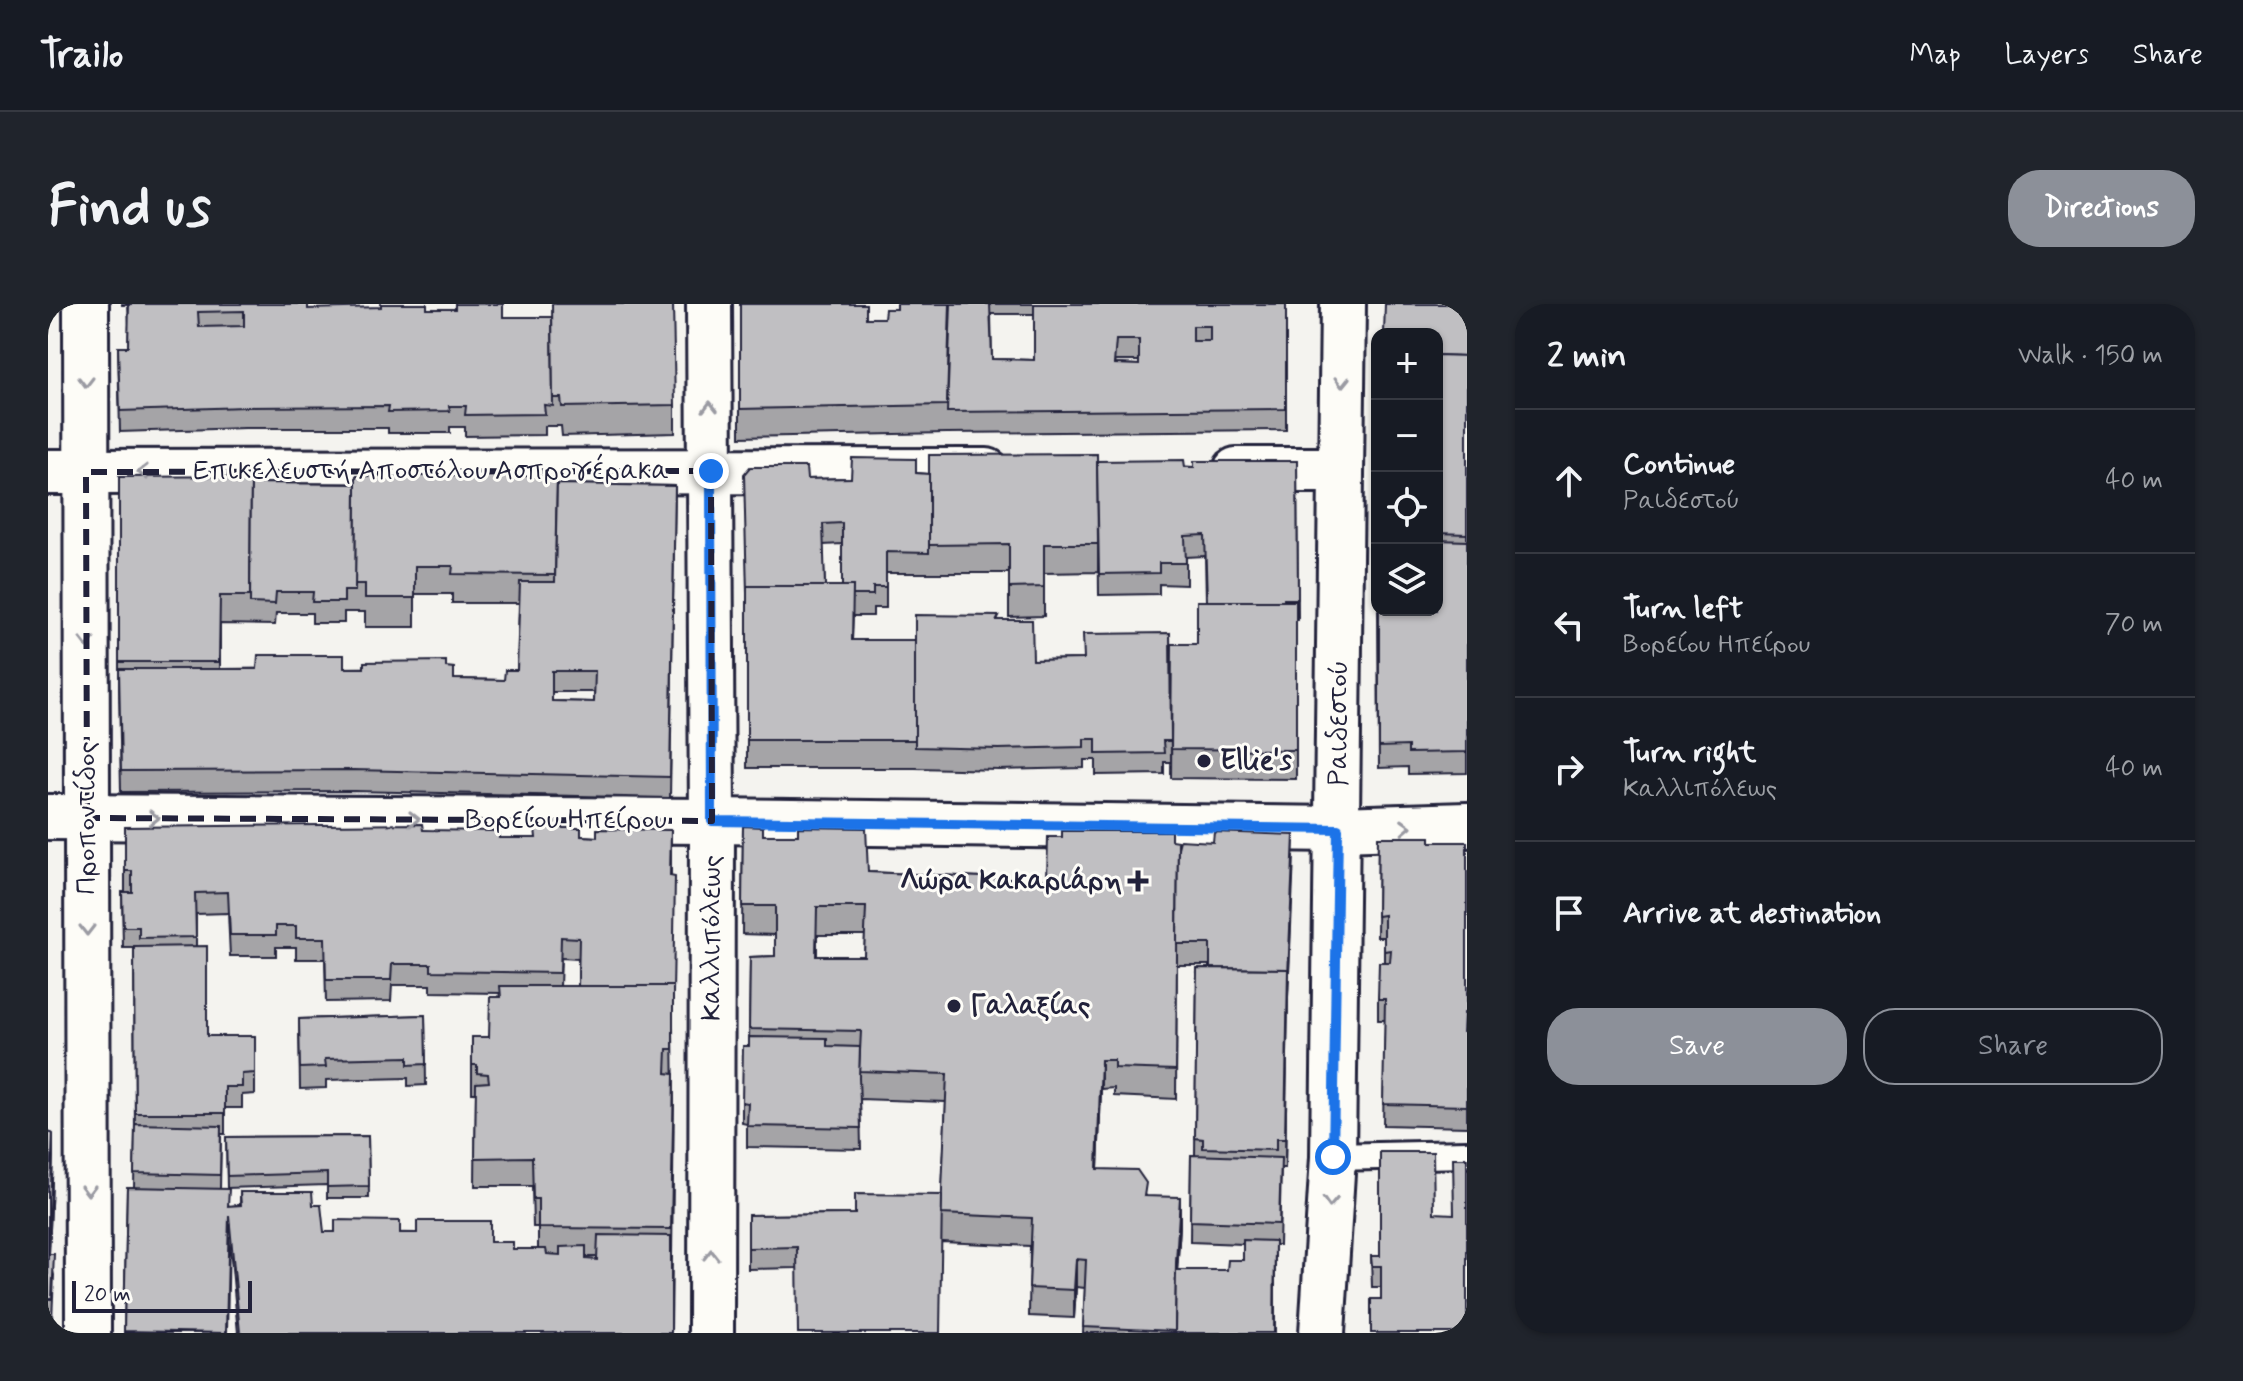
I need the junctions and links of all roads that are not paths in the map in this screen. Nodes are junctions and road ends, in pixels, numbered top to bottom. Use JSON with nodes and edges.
{"nodes":[{"id":1,"x":86,"y":304,"type":"edge"},
{"id":2,"x":709,"y":304,"type":"edge"},
{"id":3,"x":1343,"y":304,"type":"edge"},
{"id":4,"x":1199,"y":470,"type":"edge"},
{"id":5,"x":1341,"y":470,"type":"junction"},
{"id":6,"x":711,"y":471,"type":"junction"},
{"id":7,"x":1026,"y":471,"type":"edge"},
{"id":8,"x":67,"y":472,"type":"edge"},
{"id":9,"x":68,"y":818,"type":"edge"},
{"id":10,"x":712,"y":821,"type":"junction"},
{"id":11,"x":1467,"y":825,"type":"edge"},
{"id":12,"x":1338,"y":829,"type":"junction"},
{"id":13,"x":1467,"y":1154,"type":"edge"},
{"id":14,"x":1333,"y":1157,"type":"junction"},
{"id":15,"x":88,"y":1333,"type":"edge"},
{"id":16,"x":711,"y":1333,"type":"edge"},
{"id":17,"x":1322,"y":1333,"type":"edge"}],
"edges":[{"from":1,"to":8,"type":"street","name":"Προποντίδος","one_way":true},
{"from":6,"to":2,"type":"street","name":"Καλλιπόλεως","one_way":true},
{"from":3,"to":5,"type":"street","name":"Ραιδεστού","one_way":true},
{"from":4,"to":5,"type":"street"},
{"from":5,"to":12,"type":"street","name":"Ραιδεστού"},
{"from":6,"to":7,"type":"street","name":"Επικελευστή Αποστόλου Ασπρογέρακα"},
{"from":6,"to":8,"type":"street","name":"Επικελευστή Αποστόλου Ασπρογέρακα","one_way":true},
{"from":6,"to":10,"type":"street","name":"Καλλιπόλεως"},
{"from":8,"to":9,"type":"street","name":"Προποντίδος","one_way":true},
{"from":9,"to":10,"type":"street","name":"Βορείου Ηπείρου","one_way":true},
{"from":9,"to":15,"type":"street","name":"Προποντίδος","one_way":true},
{"from":10,"to":12,"type":"street","name":"Βορείου Ηπείρου"},
{"from":16,"to":10,"type":"street","name":"Καλλιπόλεως","one_way":true},
{"from":12,"to":11,"type":"street","name":"Βορείου Ηπείρου","one_way":true},
{"from":12,"to":14,"type":"street","name":"Ραιδεστού"},
{"from":13,"to":14,"type":"lane"},
{"from":14,"to":17,"type":"street","name":"Ραιδεστού","one_way":true}]}
